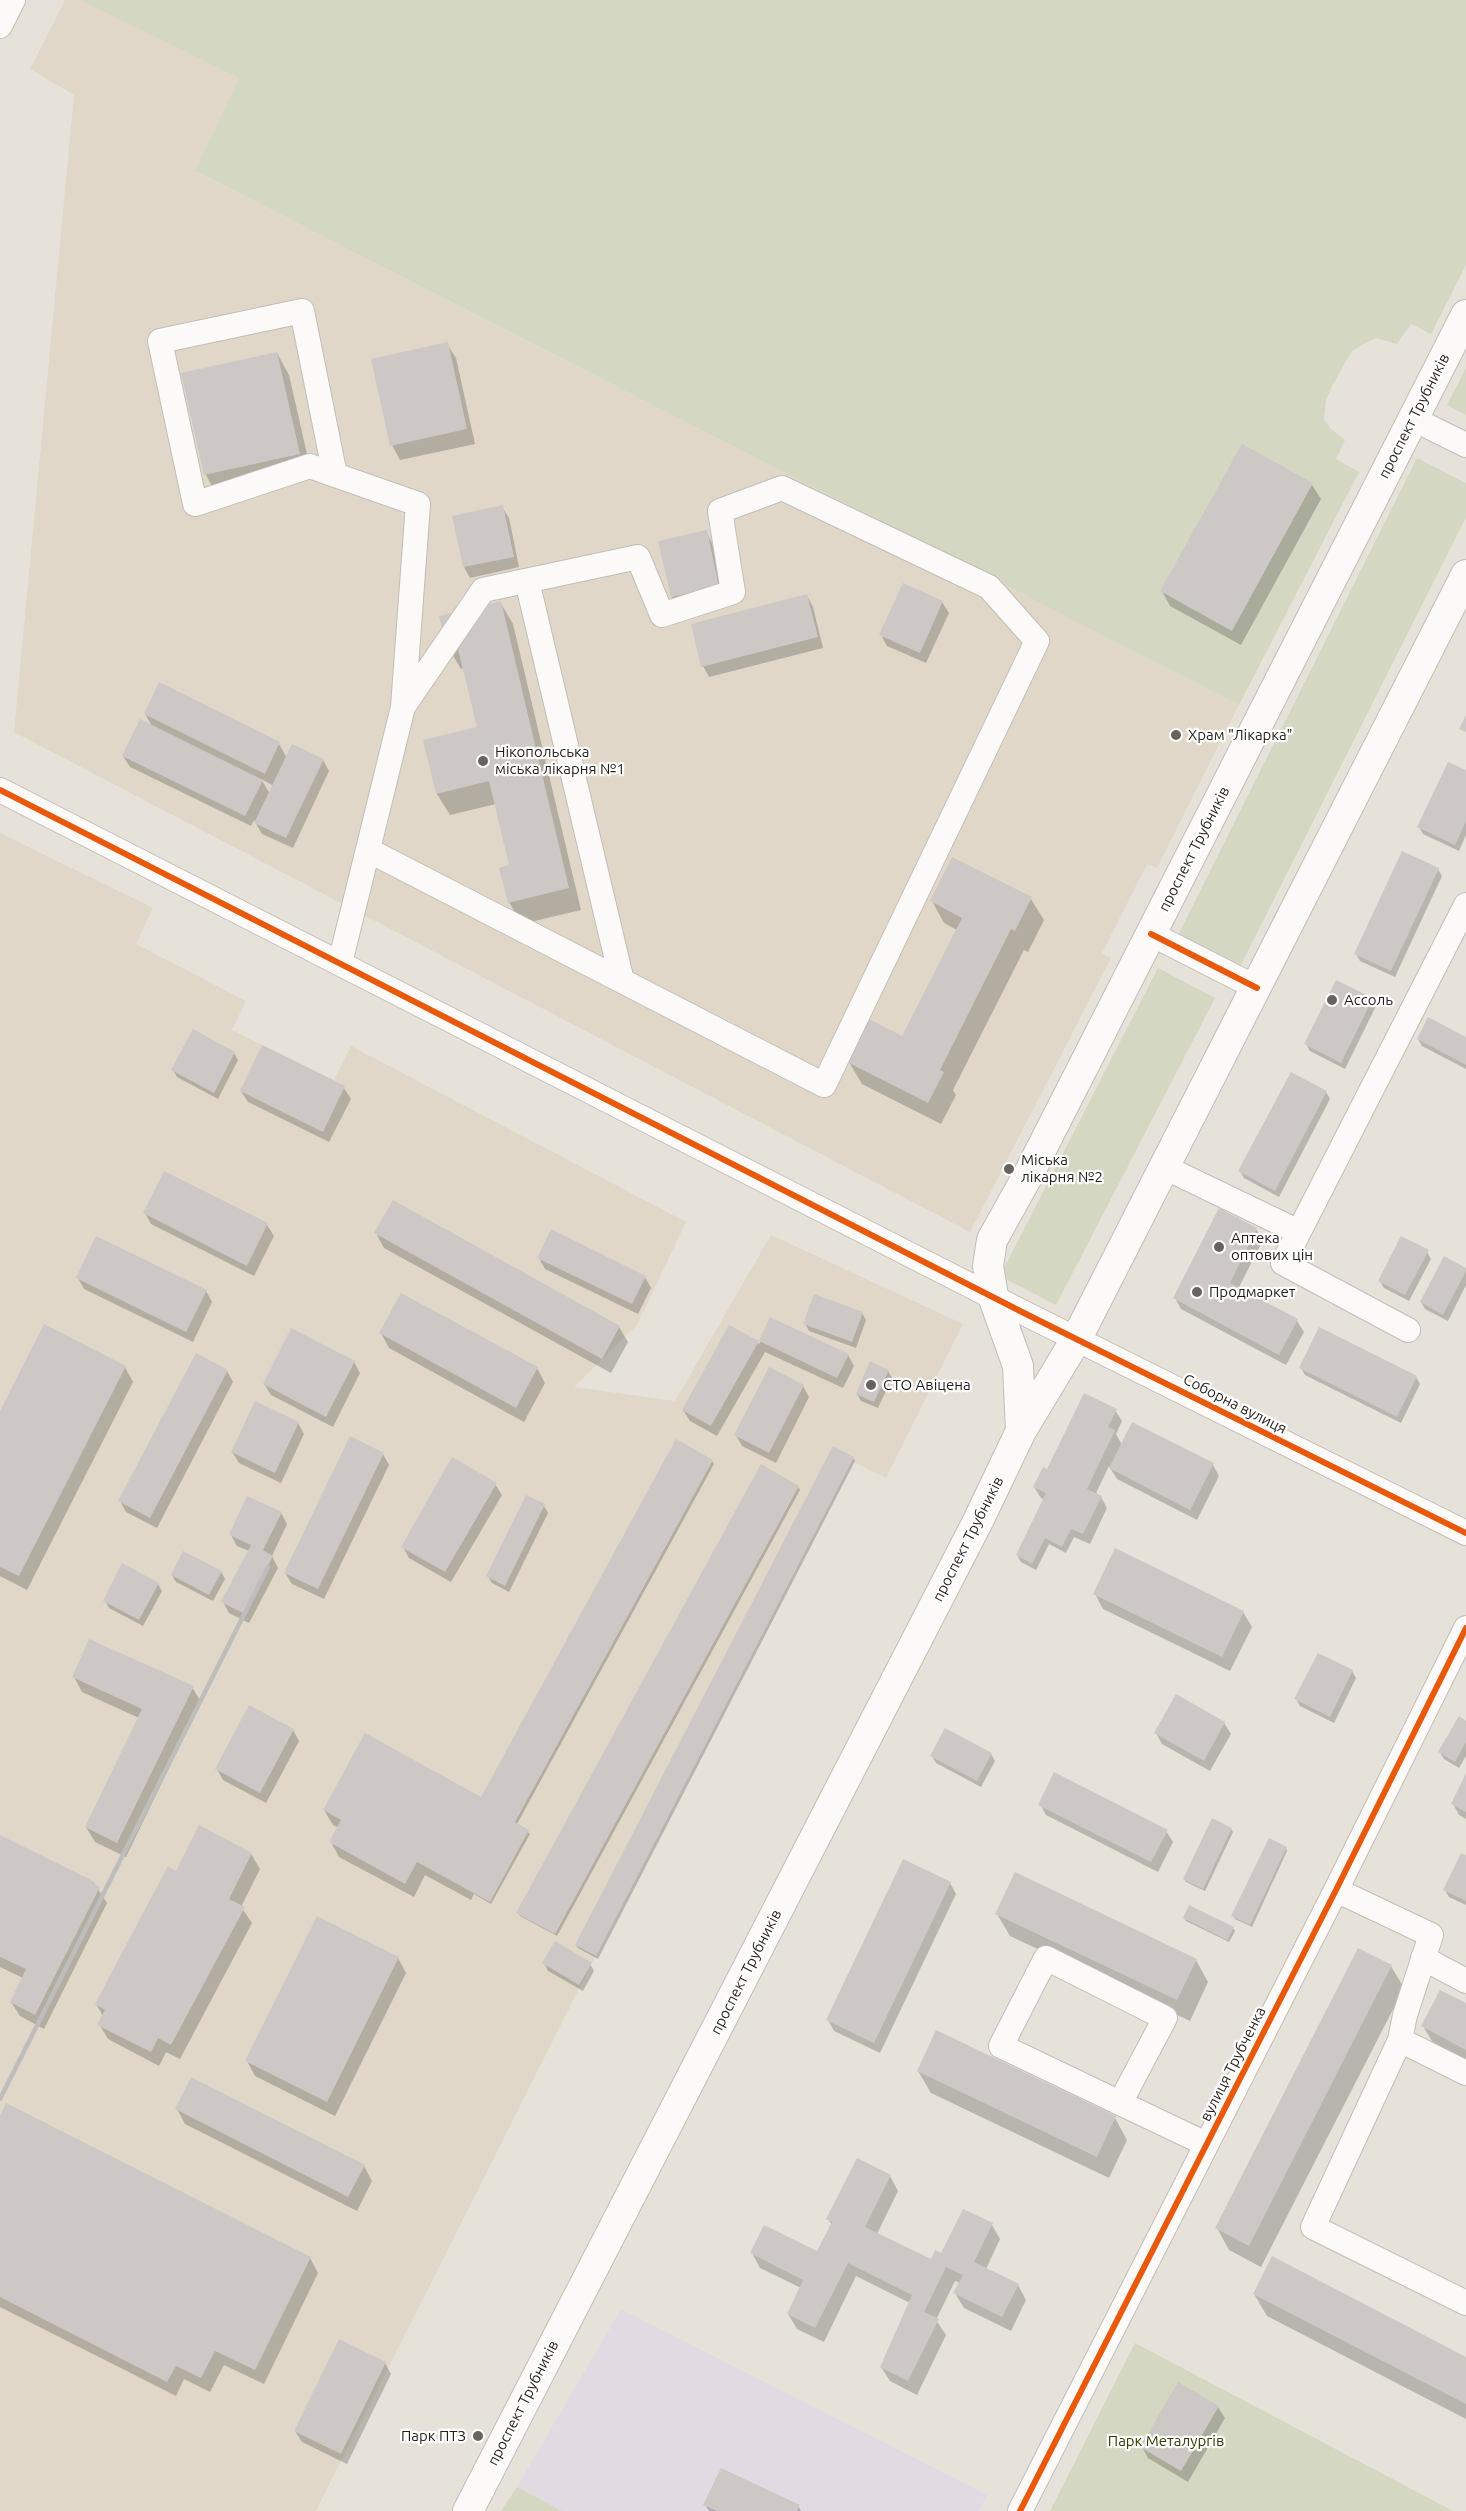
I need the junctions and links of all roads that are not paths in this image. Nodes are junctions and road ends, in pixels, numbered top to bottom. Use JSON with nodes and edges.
{"nodes":[{"id":1,"x":13,"y":0,"type":"edge"},
{"id":2,"x":0,"y":26,"type":"edge"},
{"id":3,"x":1466,"y":315,"type":"edge"},
{"id":4,"x":1413,"y":418,"type":"junction"},
{"id":5,"x":1466,"y":445,"type":"edge"},
{"id":6,"x":335,"y":475,"type":"junction"},
{"id":7,"x":1466,"y":576,"type":"edge"},
{"id":8,"x":527,"y":581,"type":"junction"},
{"id":9,"x":404,"y":707,"type":"junction"},
{"id":10,"x":0,"y":790,"type":"edge"},
{"id":11,"x":368,"y":850,"type":"junction"},
{"id":12,"x":1466,"y":905,"type":"edge"},
{"id":13,"x":1151,"y":934,"type":"junction"},
{"id":14,"x":340,"y":963,"type":"junction"},
{"id":15,"x":622,"y":981,"type":"junction"},
{"id":16,"x":1257,"y":988,"type":"junction"},
{"id":17,"x":1164,"y":1167,"type":"junction"},
{"id":18,"x":1299,"y":1232,"type":"junction"},
{"id":19,"x":993,"y":1296,"type":"junction"},
{"id":20,"x":1407,"y":1330,"type":"dead end"},
{"id":21,"x":1077,"y":1338,"type":"junction"},
{"id":22,"x":1021,"y":1431,"type":"junction"},
{"id":23,"x":1466,"y":1533,"type":"edge"},
{"id":24,"x":1466,"y":1628,"type":"edge"},
{"id":25,"x":1335,"y":1890,"type":"junction"},
{"id":26,"x":1423,"y":1958,"type":"junction"},
{"id":27,"x":1466,"y":1981,"type":"edge"},
{"id":28,"x":1401,"y":2040,"type":"junction"},
{"id":29,"x":1466,"y":2073,"type":"edge"},
{"id":30,"x":1120,"y":2103,"type":"junction"},
{"id":31,"x":1206,"y":2144,"type":"junction"},
{"id":32,"x":1466,"y":2303,"type":"edge"},
{"id":33,"x":468,"y":2511,"type":"edge"},
{"id":34,"x":1020,"y":2511,"type":"edge"}],
"edges":[{"from":1,"to":2,"type":"street"},
{"from":3,"to":4,"type":"main road","name":"проспект Трубників"},
{"from":4,"to":5,"type":"street"},
{"from":4,"to":13,"type":"main road","name":"проспект Трубників"},
{"from":6,"to":6,"type":"street"},
{"from":6,"to":9,"type":"street"},
{"from":7,"to":16,"type":"main road","name":"проспект Трубників"},
{"from":8,"to":9,"type":"street"},
{"from":8,"to":15,"type":"street"},
{"from":8,"to":15,"type":"street"},
{"from":9,"to":11,"type":"street"},
{"from":10,"to":14,"type":"street","name":"Соборна вулиця"},
{"from":11,"to":14,"type":"street"},
{"from":11,"to":15,"type":"street"},
{"from":12,"to":18,"type":"street"},
{"from":13,"to":16,"type":"street"},
{"from":13,"to":19,"type":"main road","name":"проспект Трубників"},
{"from":14,"to":19,"type":"street","name":"Соборна вулиця"},
{"from":16,"to":17,"type":"main road","name":"проспект Трубників"},
{"from":17,"to":18,"type":"street"},
{"from":17,"to":21,"type":"main road","name":"проспект Трубників"},
{"from":18,"to":20,"type":"street"},
{"from":19,"to":21,"type":"street","name":"Соборна вулиця"},
{"from":19,"to":22,"type":"main road","name":"проспект Трубників"},
{"from":21,"to":22,"type":"main road","name":"проспект Трубників"},
{"from":21,"to":23,"type":"street","name":"Соборна вулиця"},
{"from":22,"to":33,"type":"main road","name":"проспект Трубників"},
{"from":24,"to":25,"type":"street","name":"вулиця Трубченка"},
{"from":25,"to":26,"type":"street"},
{"from":25,"to":31,"type":"street","name":"вулиця Трубченка"},
{"from":26,"to":27,"type":"street"},
{"from":26,"to":28,"type":"street"},
{"from":28,"to":29,"type":"street"},
{"from":28,"to":32,"type":"street"},
{"from":30,"to":30,"type":"street"},
{"from":30,"to":31,"type":"street"},
{"from":31,"to":34,"type":"street","name":"вулиця Трубченка"}]}
